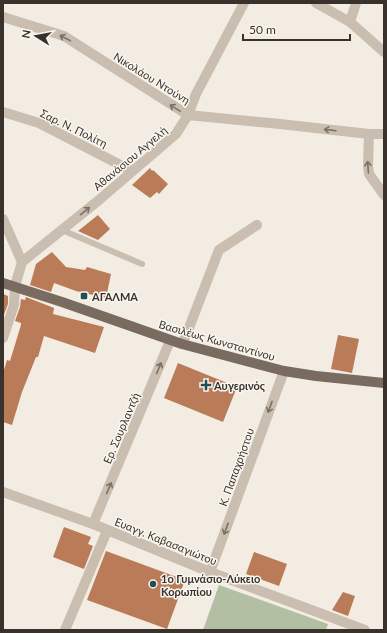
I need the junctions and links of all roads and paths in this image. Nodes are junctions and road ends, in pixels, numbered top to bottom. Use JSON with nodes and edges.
{"nodes":[{"id":1,"x":244,"y":3,"type":"edge"},
{"id":2,"x":316,"y":3,"type":"edge"},
{"id":3,"x":356,"y":3,"type":"edge"},
{"id":4,"x":3,"y":17,"type":"edge"},
{"id":5,"x":350,"y":22,"type":"junction"},
{"id":6,"x":384,"y":52,"type":"edge"},
{"id":7,"x":3,"y":112,"type":"edge"},
{"id":8,"x":188,"y":115,"type":"junction"},
{"id":9,"x":369,"y":134,"type":"junction"},
{"id":10,"x":384,"y":134,"type":"edge"},
{"id":11,"x":132,"y":171,"type":"junction"},
{"id":12,"x":384,"y":195,"type":"edge"},
{"id":13,"x":3,"y":219,"type":"edge"},
{"id":14,"x":257,"y":225,"type":"dead end"},
{"id":15,"x":62,"y":230,"type":"junction"},
{"id":16,"x":22,"y":262,"type":"junction"},
{"id":17,"x":142,"y":264,"type":"dead end"},
{"id":18,"x":3,"y":283,"type":"edge"},
{"id":19,"x":16,"y":286,"type":"junction"},
{"id":20,"x":3,"y":338,"type":"edge"},
{"id":21,"x":170,"y":340,"type":"junction"},
{"id":22,"x":182,"y":344,"type":"junction"},
{"id":23,"x":284,"y":371,"type":"junction"},
{"id":24,"x":384,"y":383,"type":"edge"},
{"id":25,"x":3,"y":492,"type":"edge"},
{"id":26,"x":93,"y":524,"type":"junction"},
{"id":27,"x":107,"y":531,"type":"junction"},
{"id":28,"x":210,"y":572,"type":"junction"},
{"id":29,"x":65,"y":630,"type":"edge"},
{"id":30,"x":365,"y":630,"type":"edge"}],
"edges":[{"from":1,"to":8,"type":"street","name":"Αθανάσιου Αγγελή"},
{"from":2,"to":5,"type":"street"},
{"from":3,"to":5,"type":"street"},
{"from":8,"to":4,"type":"street","name":"Νικολάου Ντούνη","one_way":true},
{"from":5,"to":6,"type":"street"},
{"from":7,"to":11,"type":"street","name":"Σαρ. Ν. Πολίτη"},
{"from":9,"to":8,"type":"street","name":"Νικολάου Ντούνη","one_way":true},
{"from":8,"to":11,"type":"street","name":"Αθανάσιου Αγγελή"},
{"from":9,"to":10,"type":"street","name":"Νικολάου Ντούνη"},
{"from":12,"to":9,"type":"street","one_way":true},
{"from":15,"to":11,"type":"street","name":"Αθανάσιου Αγγελή","one_way":true},
{"from":13,"to":16,"type":"street"},
{"from":14,"to":22,"type":"street"},
{"from":15,"to":16,"type":"street","name":"Αθανάσιου Αγγελή"},
{"from":15,"to":17,"type":"lane"},
{"from":16,"to":19,"type":"street"},
{"from":18,"to":19,"type":"main road","name":"Βασιλέως Κωνσταντίνου"},
{"from":19,"to":20,"type":"street"},
{"from":19,"to":21,"type":"main road","name":"Βασιλέως Κωνσταντίνου"},
{"from":21,"to":22,"type":"main road","name":"Βασιλέως Κωνσταντίνου"},
{"from":26,"to":21,"type":"street","name":"Ερ. Σουρλαντζή","one_way":true},
{"from":22,"to":23,"type":"main road","name":"Βασιλέως Κωνσταντίνου"},
{"from":23,"to":24,"type":"main road","name":"Βασιλέως Κωνσταντίνου"},
{"from":23,"to":28,"type":"street","name":"Κ. Παπαχρήστου","one_way":true},
{"from":25,"to":26,"type":"street","name":"Ευαγγ. Καβασαγιώτου"},
{"from":26,"to":27,"type":"street","name":"Ευαγγ. Καβασαγιώτου"},
{"from":27,"to":28,"type":"street","name":"Ευαγγ. Καβασαγιώτου"},
{"from":27,"to":29,"type":"street"},
{"from":28,"to":30,"type":"street","name":"Ευαγγ. Καβασαγιώτου"}]}
